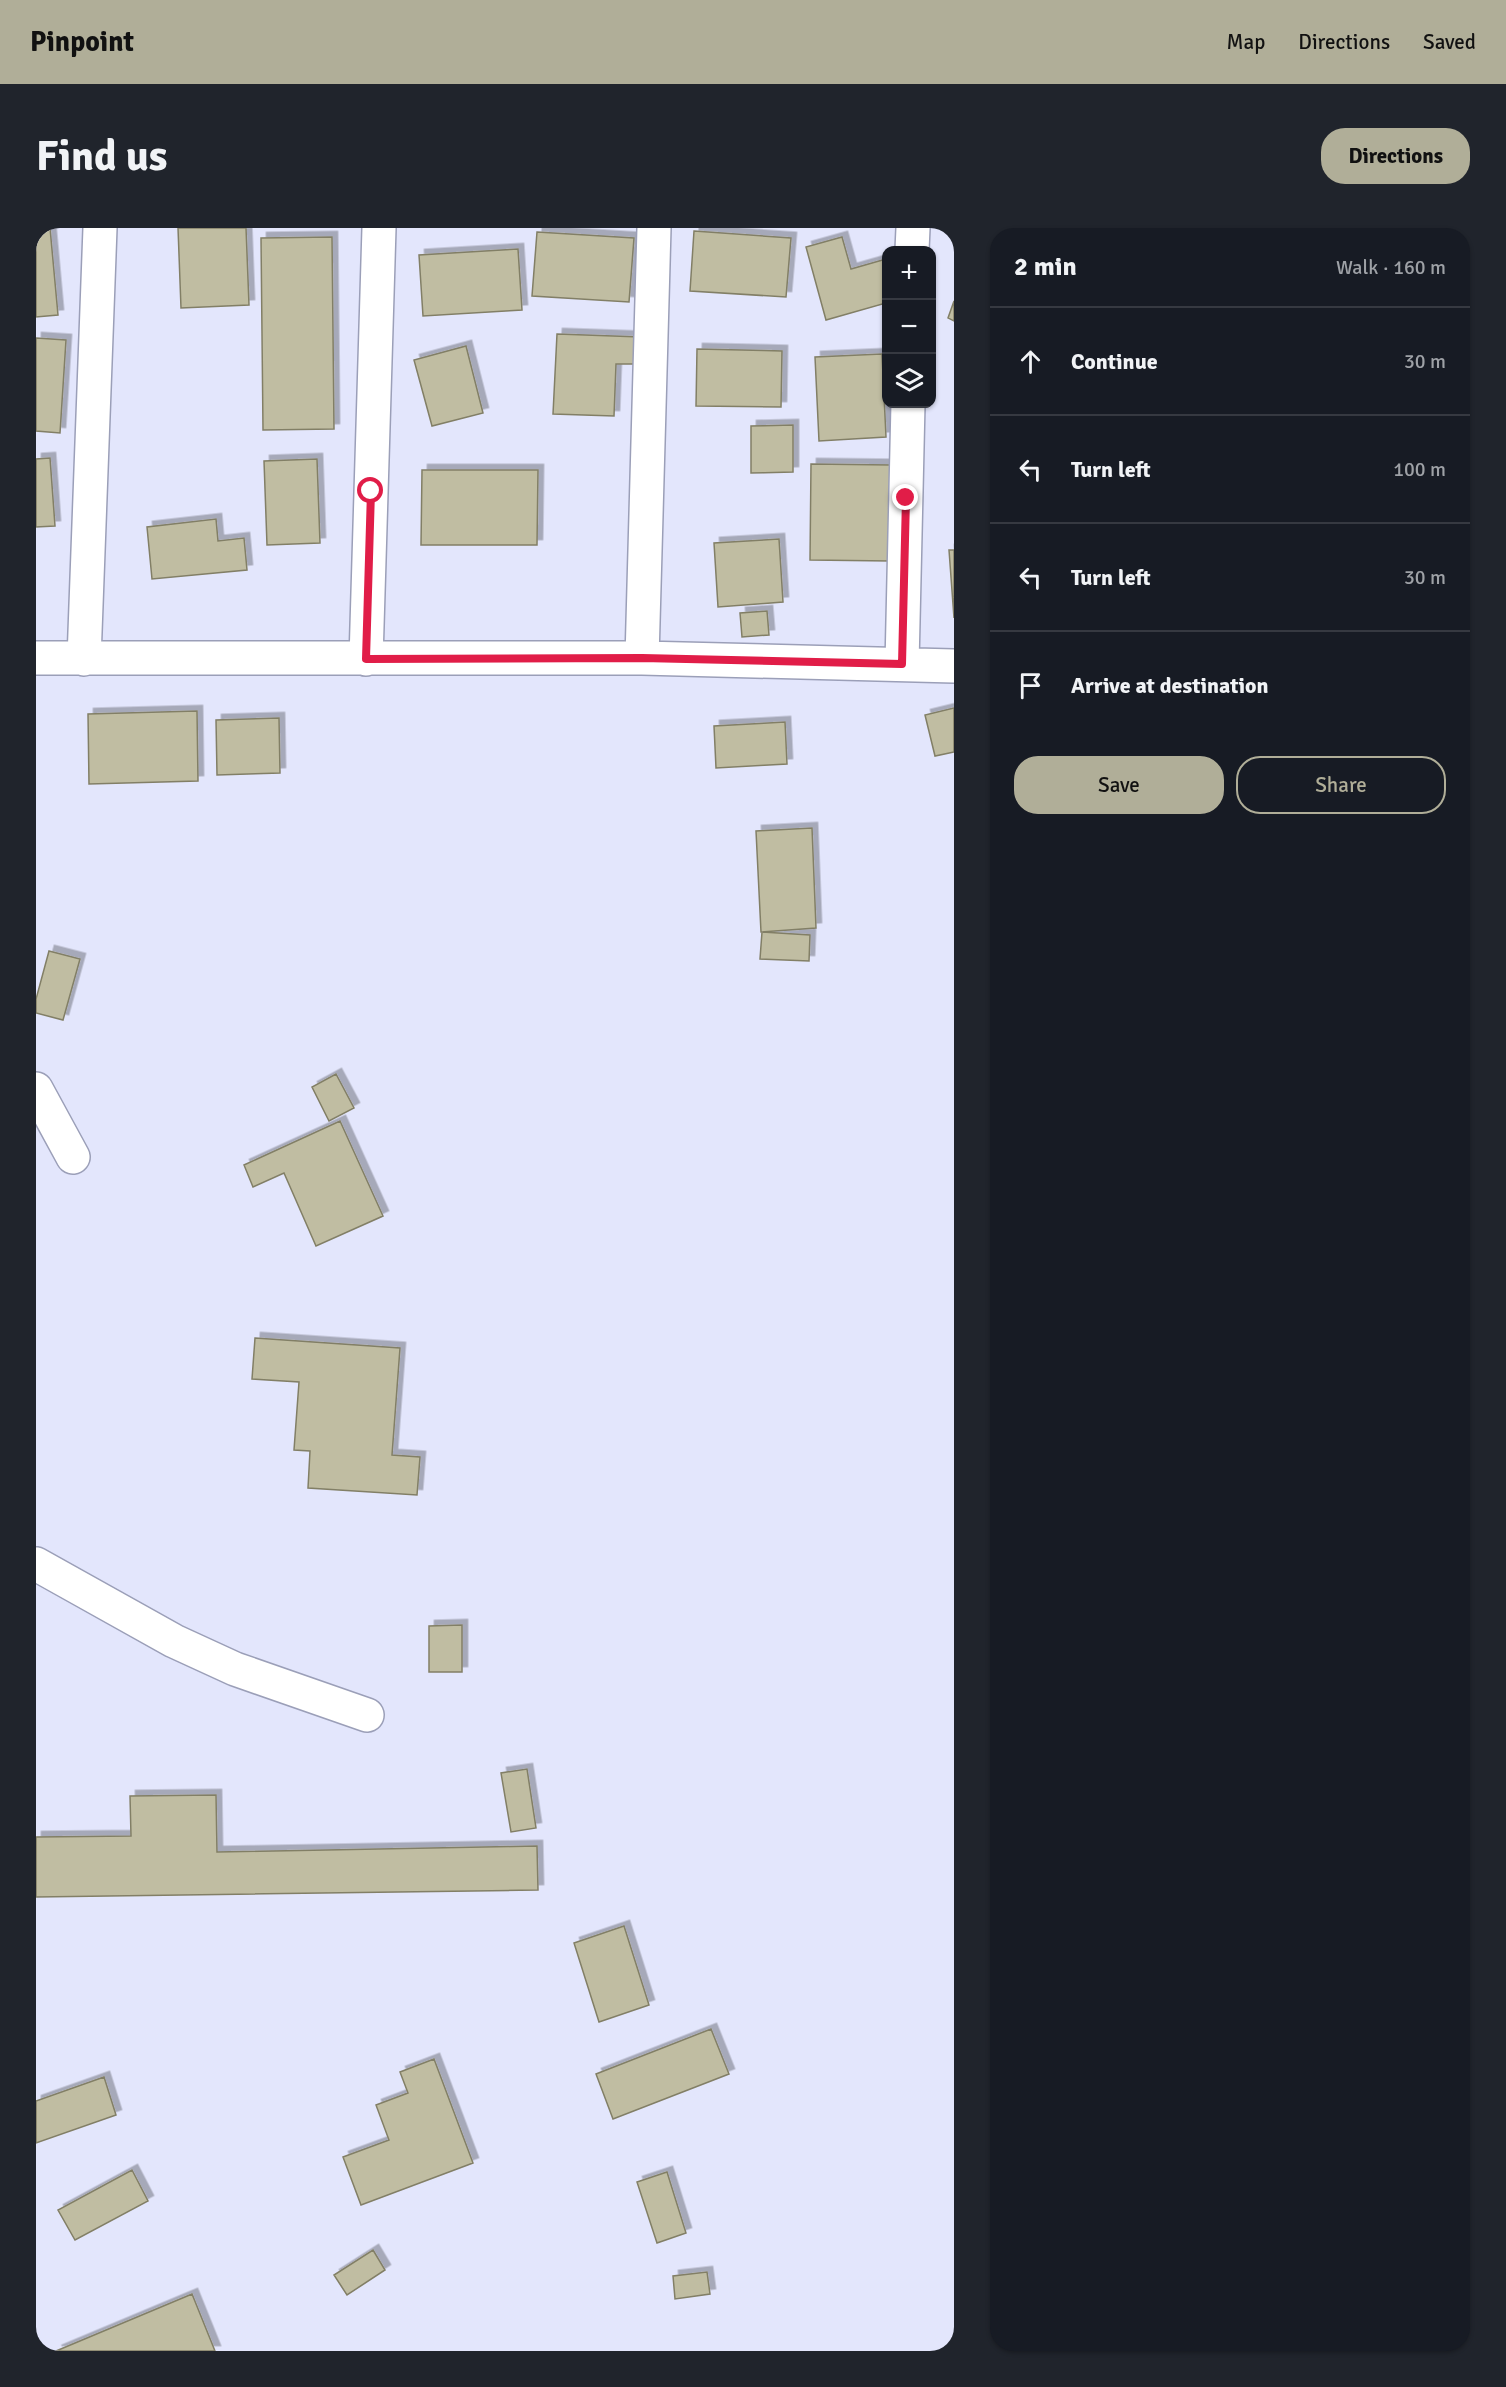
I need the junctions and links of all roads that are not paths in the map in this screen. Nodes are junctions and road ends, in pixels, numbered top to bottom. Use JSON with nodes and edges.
{"nodes":[{"id":1,"x":100,"y":228,"type":"edge"},
{"id":2,"x":379,"y":228,"type":"edge"},
{"id":3,"x":654,"y":228,"type":"edge"},
{"id":4,"x":913,"y":228,"type":"edge"},
{"id":5,"x":912,"y":246,"type":"edge"},
{"id":6,"x":908,"y":408,"type":"edge"},
{"id":7,"x":36,"y":658,"type":"edge"},
{"id":8,"x":84,"y":658,"type":"junction"},
{"id":9,"x":642,"y":658,"type":"junction"},
{"id":10,"x":366,"y":659,"type":"junction"},
{"id":11,"x":902,"y":664,"type":"junction"},
{"id":12,"x":954,"y":666,"type":"edge"},
{"id":13,"x":36,"y":1089,"type":"edge"},
{"id":14,"x":73,"y":1157,"type":"dead end"},
{"id":15,"x":36,"y":1564,"type":"edge"},
{"id":16,"x":367,"y":1715,"type":"dead end"}],
"edges":[{"from":1,"to":8,"type":"street"},
{"from":2,"to":10,"type":"street"},
{"from":3,"to":9,"type":"street"},
{"from":4,"to":5,"type":"street"},
{"from":6,"to":11,"type":"street"},
{"from":7,"to":8,"type":"street"},
{"from":8,"to":10,"type":"street"},
{"from":9,"to":10,"type":"street"},
{"from":9,"to":11,"type":"street"},
{"from":11,"to":12,"type":"street"},
{"from":13,"to":14,"type":"street"},
{"from":15,"to":16,"type":"street"}]}
